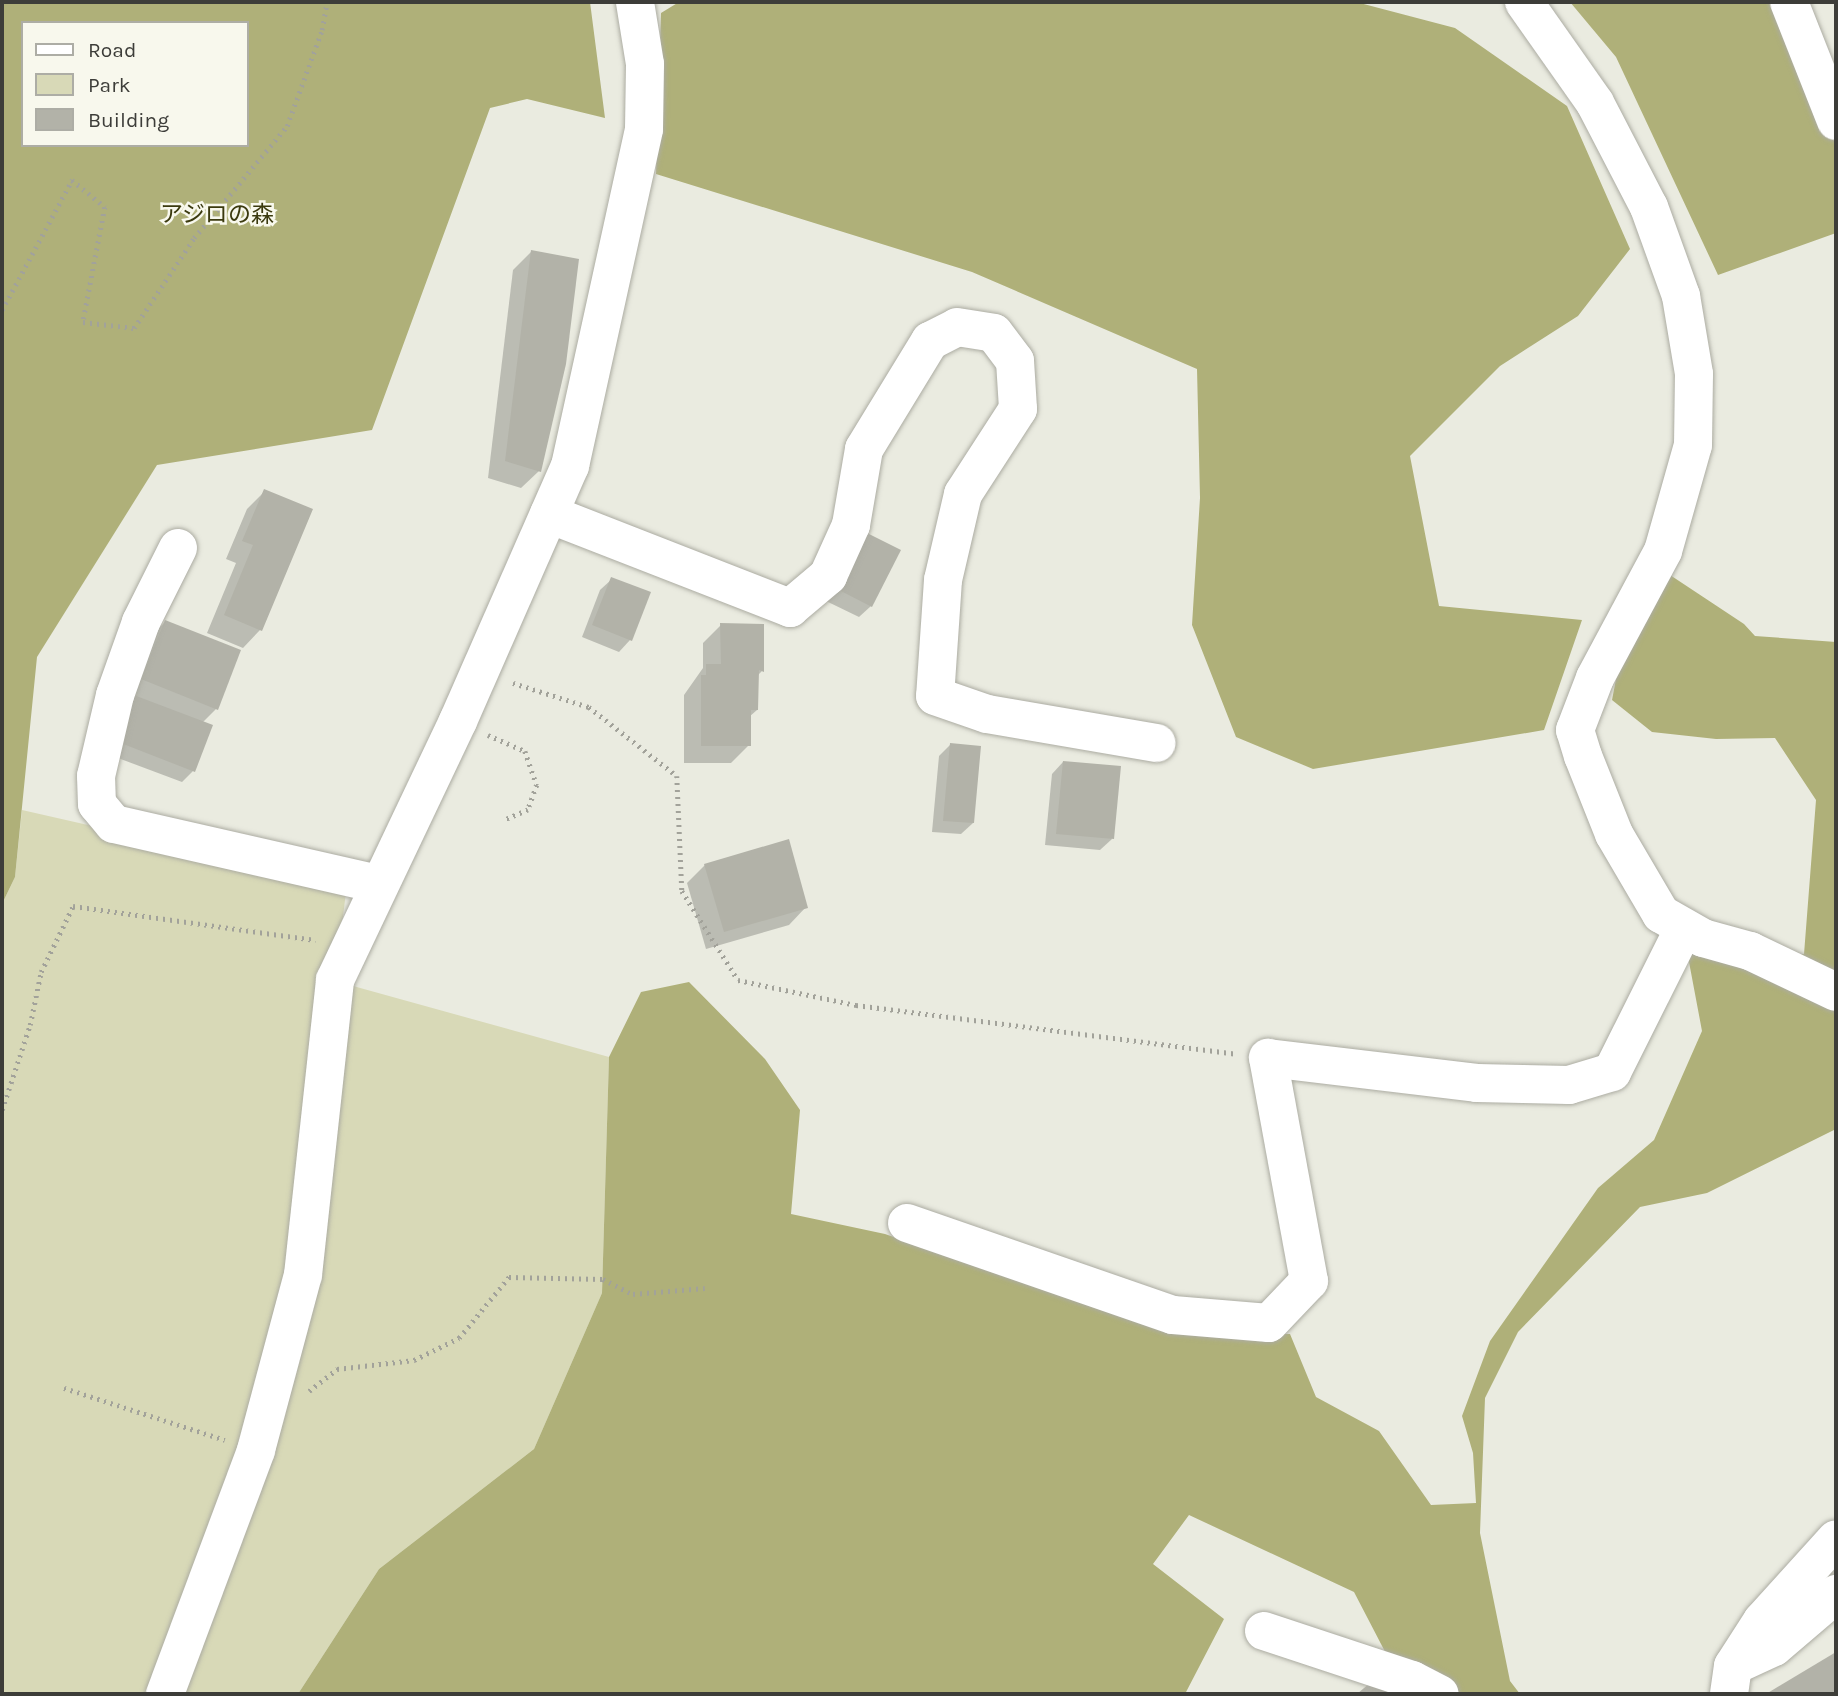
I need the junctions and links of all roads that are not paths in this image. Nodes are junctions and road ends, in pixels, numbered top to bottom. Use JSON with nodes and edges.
{"nodes":[{"id":1,"x":635,"y":2,"type":"edge"},
{"id":2,"x":1524,"y":2,"type":"edge"},
{"id":3,"x":1788,"y":2,"type":"edge"},
{"id":4,"x":1836,"y":121,"type":"edge"},
{"id":5,"x":549,"y":514,"type":"junction"},
{"id":6,"x":178,"y":548,"type":"dead end"},
{"id":7,"x":1157,"y":743,"type":"dead end"},
{"id":8,"x":378,"y":884,"type":"junction"},
{"id":9,"x":1684,"y":928,"type":"junction"},
{"id":10,"x":1836,"y":992,"type":"edge"},
{"id":11,"x":907,"y":1223,"type":"dead end"},
{"id":12,"x":1836,"y":1539,"type":"edge"},
{"id":13,"x":1836,"y":1594,"type":"edge"},
{"id":14,"x":1264,"y":1631,"type":"dead end"},
{"id":15,"x":1731,"y":1680,"type":"edge"},
{"id":16,"x":165,"y":1694,"type":"edge"},
{"id":17,"x":1440,"y":1694,"type":"edge"}],
"edges":[{"from":1,"to":5,"type":"street"},
{"from":2,"to":9,"type":"street"},
{"from":3,"to":4,"type":"street"},
{"from":5,"to":7,"type":"street"},
{"from":5,"to":8,"type":"street"},
{"from":6,"to":8,"type":"street"},
{"from":8,"to":16,"type":"street"},
{"from":9,"to":10,"type":"street"},
{"from":9,"to":11,"type":"street"},
{"from":12,"to":15,"type":"street"},
{"from":13,"to":15,"type":"street"},
{"from":14,"to":17,"type":"street"}]}
